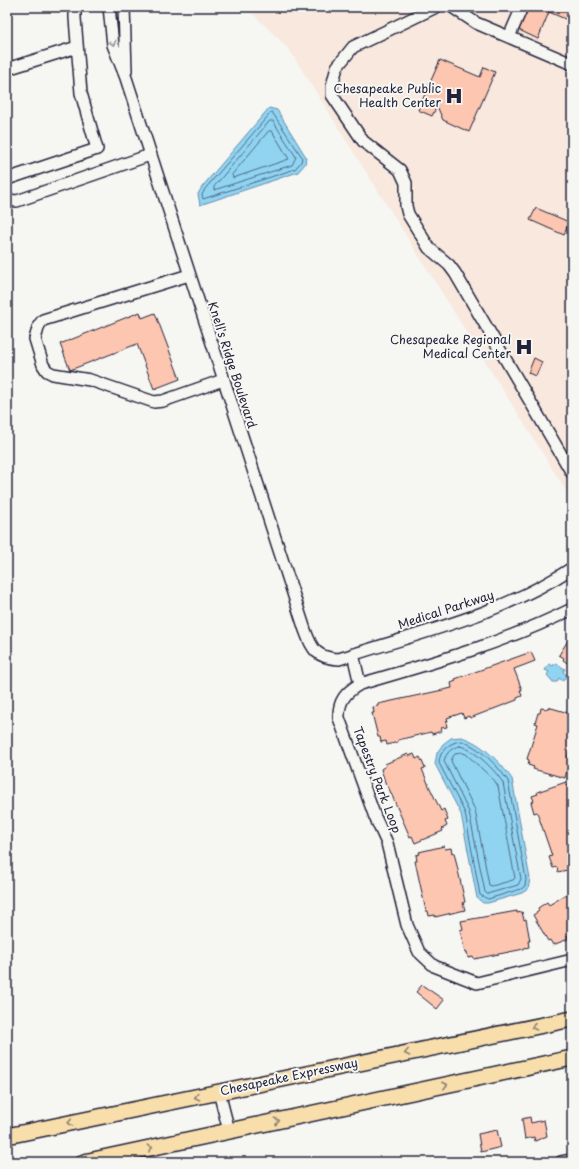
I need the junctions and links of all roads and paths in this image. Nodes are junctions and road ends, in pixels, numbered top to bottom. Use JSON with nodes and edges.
{"nodes":[{"id":1,"x":75,"y":7,"type":"edge"},
{"id":2,"x":109,"y":7,"type":"edge"},
{"id":3,"x":124,"y":7,"type":"edge"},
{"id":4,"x":436,"y":7,"type":"edge"},
{"id":5,"x":522,"y":7,"type":"edge"},
{"id":6,"x":457,"y":9,"type":"edge"},
{"id":7,"x":509,"y":37,"type":"junction"},
{"id":8,"x":77,"y":47,"type":"junction"},
{"id":9,"x":572,"y":64,"type":"edge"},
{"id":10,"x":7,"y":69,"type":"edge"},
{"id":11,"x":126,"y":78,"type":"junction"},
{"id":12,"x":150,"y":155,"type":"junction"},
{"id":13,"x":7,"y":179,"type":"edge"},
{"id":14,"x":7,"y":200,"type":"edge"},
{"id":15,"x":189,"y":275,"type":"junction"},
{"id":16,"x":223,"y":380,"type":"junction"},
{"id":17,"x":572,"y":473,"type":"edge"},
{"id":18,"x":572,"y":568,"type":"edge"},
{"id":19,"x":572,"y":609,"type":"edge"},
{"id":20,"x":353,"y":654,"type":"junction"},
{"id":21,"x":322,"y":656,"type":"joint"},
{"id":22,"x":360,"y":684,"type":"junction"},
{"id":23,"x":572,"y":960,"type":"edge"},
{"id":24,"x":572,"y":1019,"type":"edge"},
{"id":25,"x":572,"y":1058,"type":"edge"},
{"id":26,"x":219,"y":1092,"type":"junction"},
{"id":27,"x":228,"y":1131,"type":"junction"},
{"id":28,"x":7,"y":1136,"type":"edge"},
{"id":29,"x":572,"y":1160,"type":"edge"},
{"id":30,"x":84,"y":1162,"type":"edge"},
{"id":31,"x":561,"y":1162,"type":"edge"}],
"edges":[{"from":1,"to":8,"type":"street"},
{"from":2,"to":11,"type":"street","name":"Knell's Ridge Boulevard","one_way":true},
{"from":3,"to":11,"type":"street","name":"Knell's Ridge Boulevard"},
{"from":4,"to":17,"type":"street"},
{"from":5,"to":7,"type":"street"},
{"from":6,"to":7,"type":"street"},
{"from":7,"to":9,"type":"street"},
{"from":8,"to":10,"type":"street"},
{"from":8,"to":13,"type":"street"},
{"from":11,"to":12,"type":"street","name":"Knell's Ridge Boulevard"},
{"from":12,"to":14,"type":"street"},
{"from":12,"to":15,"type":"street","name":"Knell's Ridge Boulevard"},
{"from":15,"to":16,"type":"street","name":"Knell's Ridge Boulevard"},
{"from":15,"to":16,"type":"street"},
{"from":16,"to":21,"type":"street","name":"Knell's Ridge Boulevard"},
{"from":18,"to":20,"type":"street","name":"Medical Parkway"},
{"from":19,"to":22,"type":"street","name":"Tapestry Park Loop"},
{"from":20,"to":21,"type":"street","name":"Medical Parkway"},
{"from":20,"to":22,"type":"street"},
{"from":22,"to":23,"type":"street","name":"Tapestry Park Loop"},
{"from":24,"to":26,"type":"highway","name":"Chesapeake Expressway","one_way":true},
{"from":27,"to":25,"type":"highway","one_way":true},
{"from":26,"to":27,"type":"street"},
{"from":26,"to":28,"type":"highway","name":"Chesapeake Expressway","one_way":true},
{"from":30,"to":27,"type":"highway","one_way":true},
{"from":29,"to":31,"type":"street"}]}
